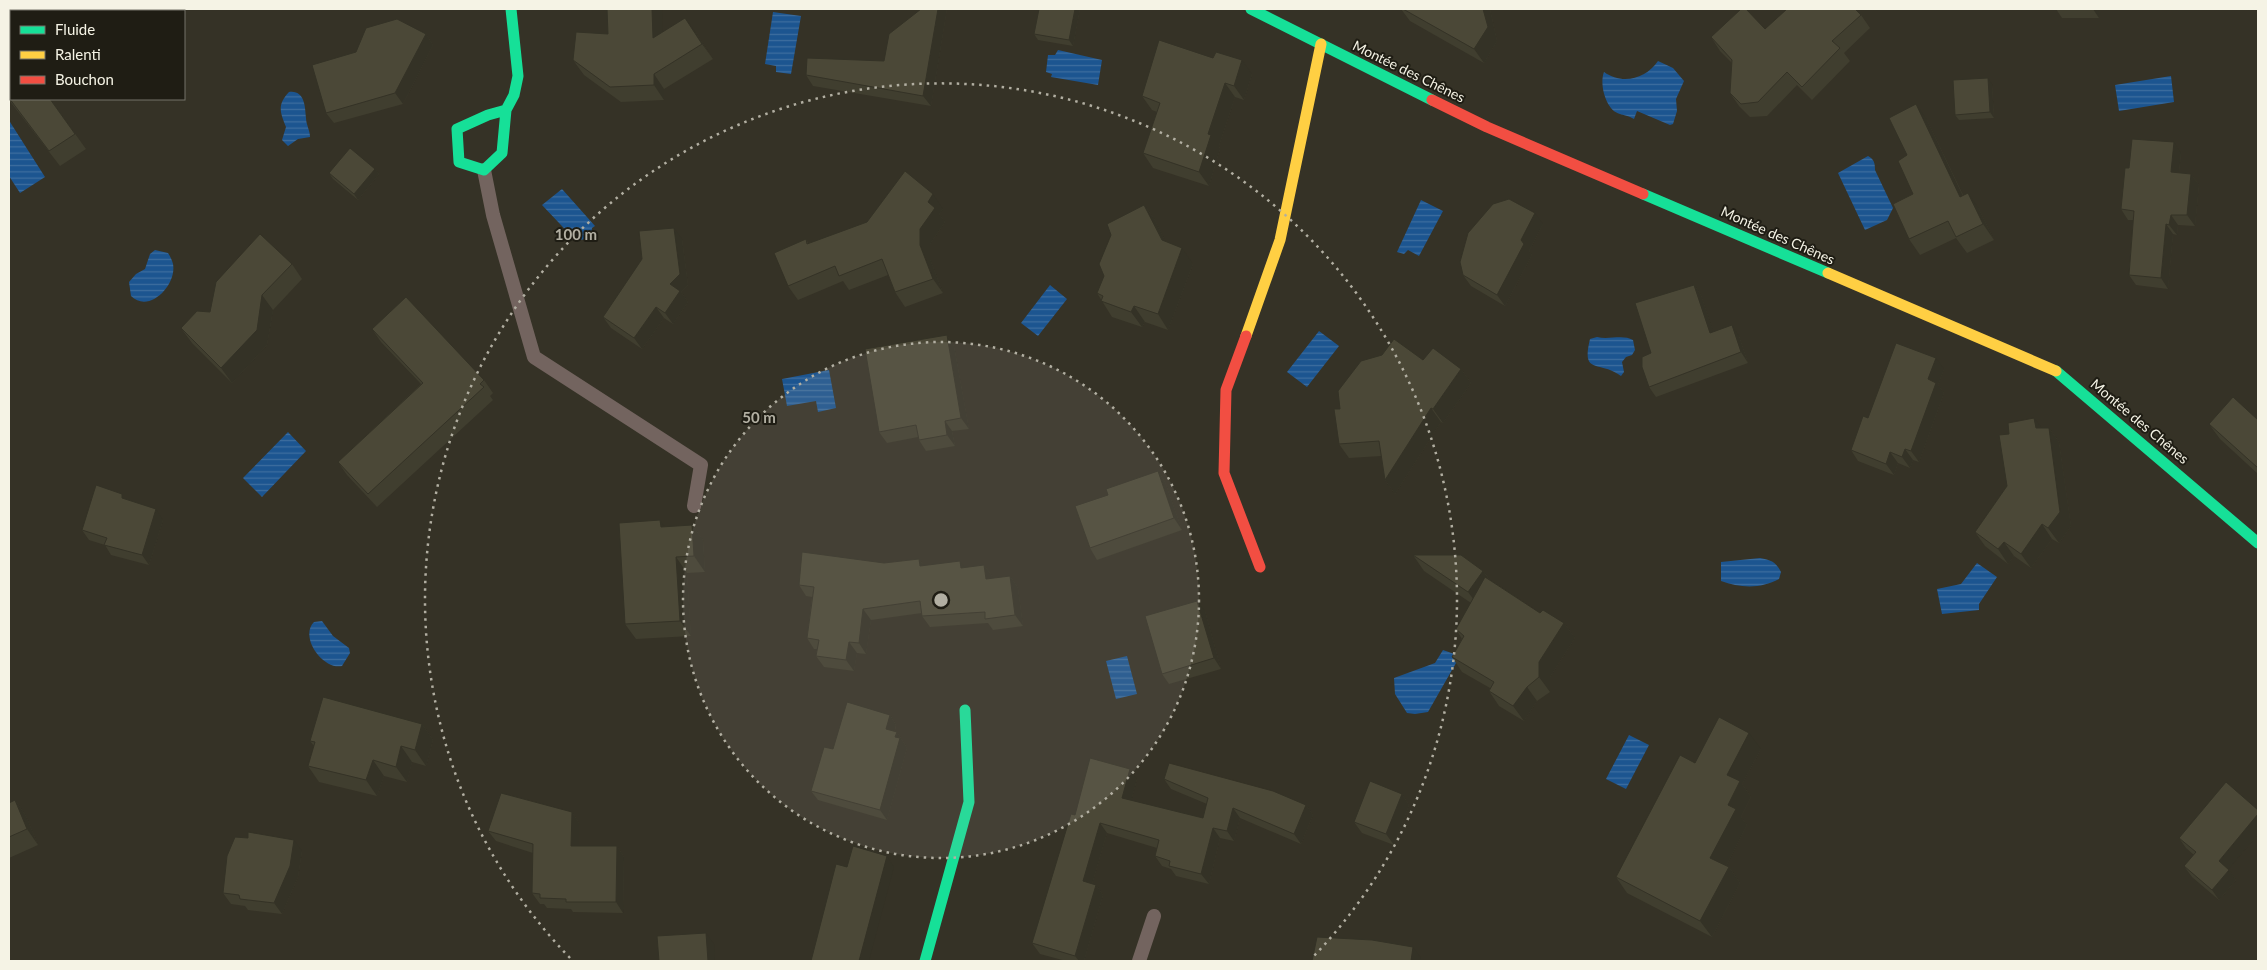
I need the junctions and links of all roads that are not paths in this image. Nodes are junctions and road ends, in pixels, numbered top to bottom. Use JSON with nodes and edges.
{"nodes":[{"id":1,"x":511,"y":9,"type":"edge"},
{"id":2,"x":1251,"y":9,"type":"edge"},
{"id":3,"x":1321,"y":44,"type":"junction"},
{"id":4,"x":506,"y":110,"type":"junction"},
{"id":5,"x":484,"y":170,"type":"junction"},
{"id":6,"x":694,"y":506,"type":"dead end"},
{"id":7,"x":2258,"y":542,"type":"edge"},
{"id":8,"x":1260,"y":568,"type":"dead end"},
{"id":9,"x":965,"y":710,"type":"dead end"},
{"id":10,"x":1154,"y":916,"type":"dead end"},
{"id":11,"x":925,"y":961,"type":"edge"},
{"id":12,"x":1139,"y":961,"type":"edge"}],
"edges":[{"from":1,"to":4,"type":"street"},
{"from":2,"to":3,"type":"street","name":"Montée des Chênes"},
{"from":3,"to":7,"type":"street","name":"Montée des Chênes"},
{"from":3,"to":8,"type":"street"},
{"from":4,"to":5,"type":"street"},
{"from":4,"to":5,"type":"street"},
{"from":5,"to":6,"type":"lane"},
{"from":9,"to":11,"type":"street"},
{"from":10,"to":12,"type":"lane"}]}
